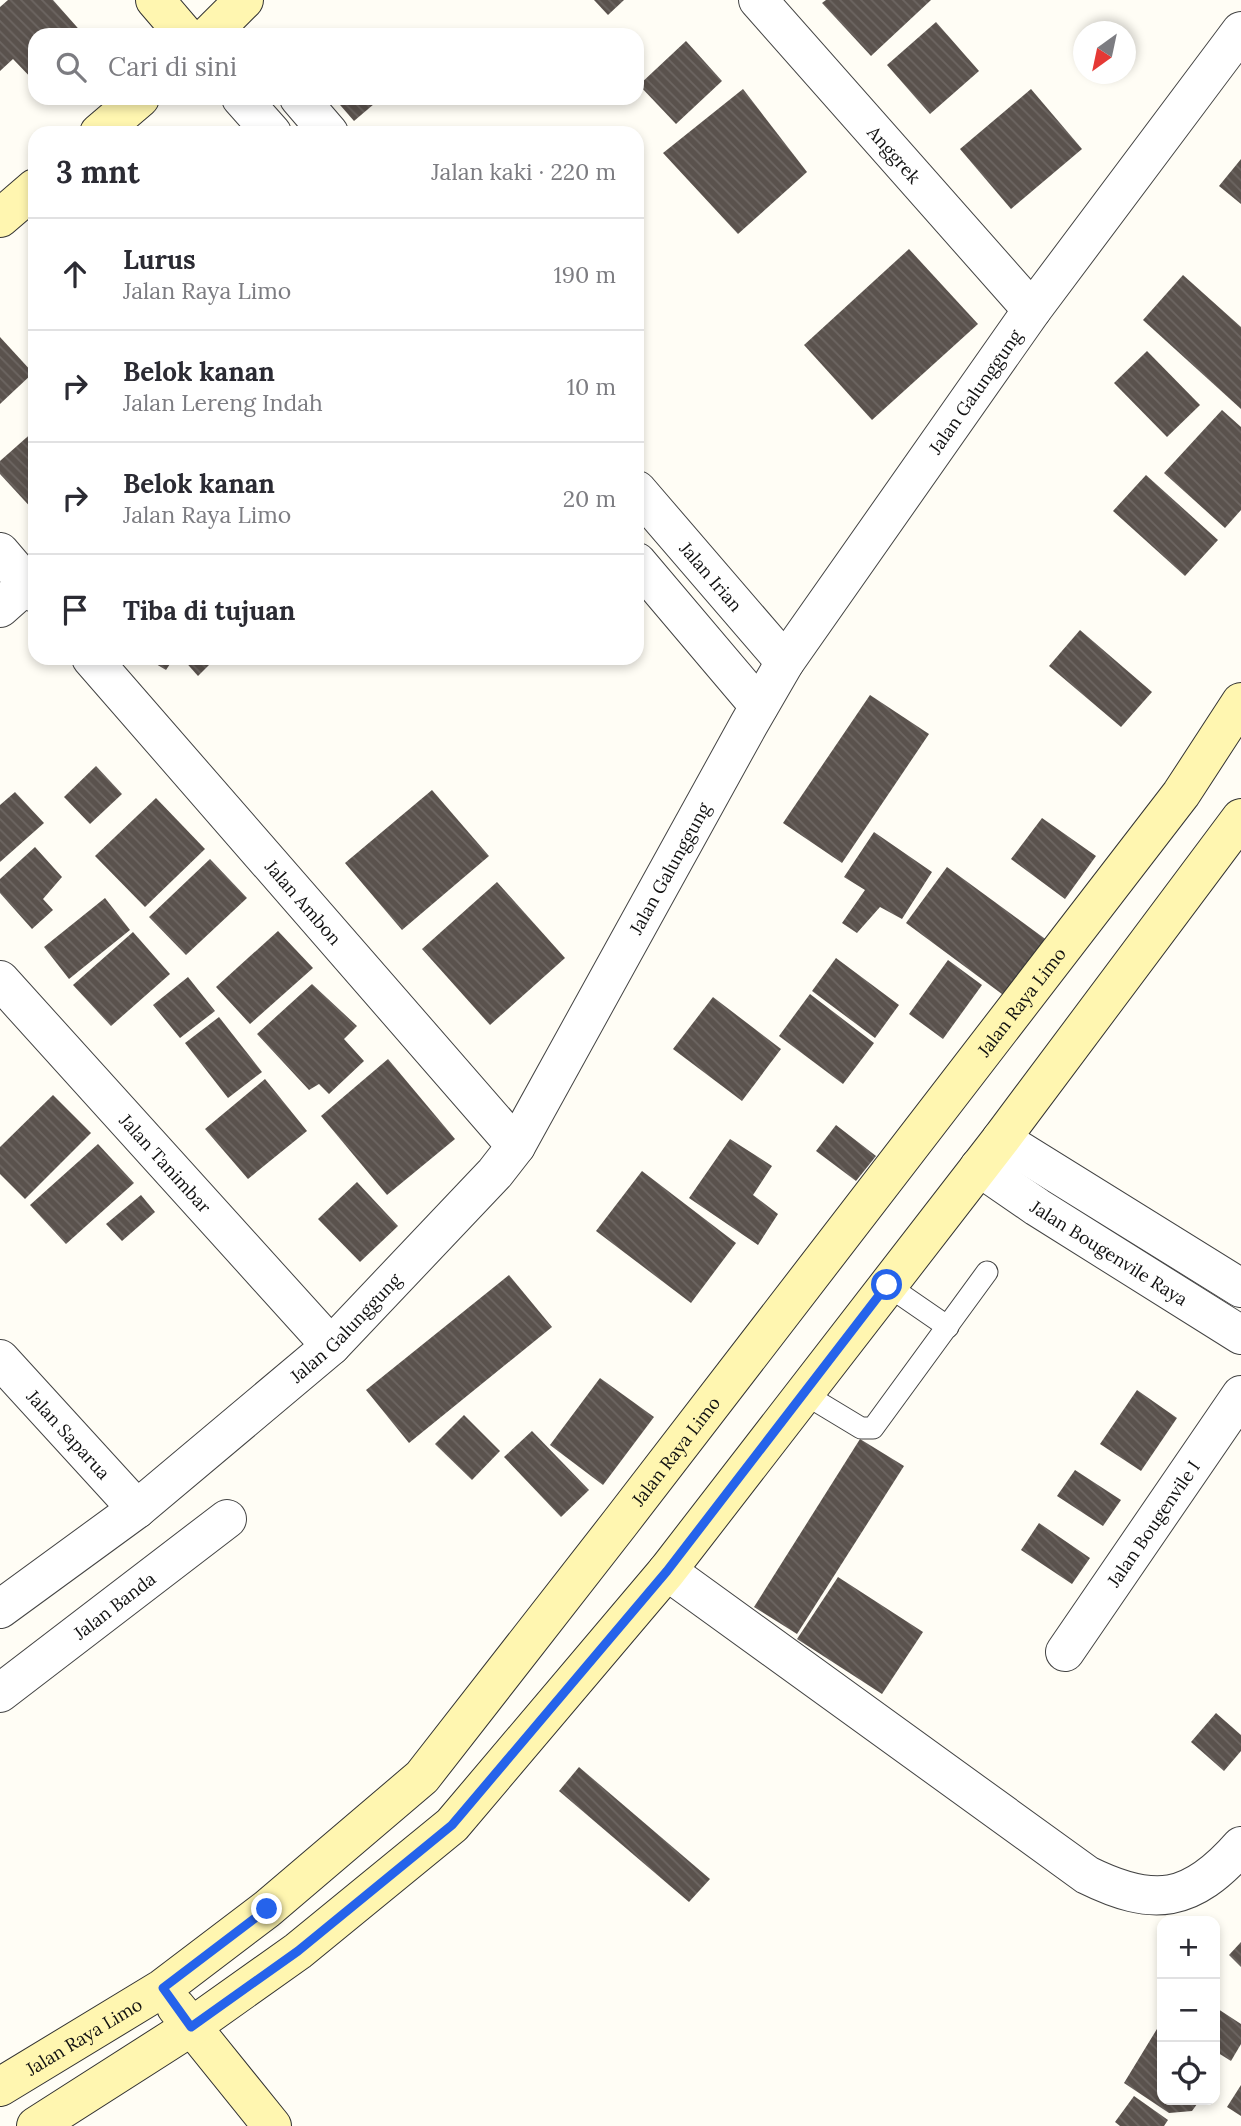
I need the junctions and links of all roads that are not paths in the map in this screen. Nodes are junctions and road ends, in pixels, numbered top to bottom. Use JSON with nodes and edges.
{"nodes":[{"id":1,"x":155,"y":0,"type":"edge"},
{"id":2,"x":758,"y":0,"type":"edge"},
{"id":3,"x":179,"y":28,"type":"edge"},
{"id":4,"x":1241,"y":32,"type":"edge"},
{"id":5,"x":132,"y":105,"type":"edge"},
{"id":6,"x":247,"y":105,"type":"edge"},
{"id":7,"x":305,"y":105,"type":"edge"},
{"id":8,"x":107,"y":126,"type":"edge"},
{"id":9,"x":266,"y":126,"type":"edge"},
{"id":10,"x":323,"y":126,"type":"edge"},
{"id":11,"x":28,"y":194,"type":"edge"},
{"id":12,"x":0,"y":218,"type":"edge"},
{"id":13,"x":1032,"y":310,"type":"junction"},
{"id":14,"x":644,"y":498,"type":"edge"},
{"id":15,"x":0,"y":552,"type":"edge"},
{"id":16,"x":644,"y":570,"type":"edge"},
{"id":17,"x":21,"y":595,"type":"edge"},
{"id":18,"x":785,"y":662,"type":"junction"},
{"id":19,"x":97,"y":665,"type":"edge"},
{"id":20,"x":1241,"y":702,"type":"edge"},
{"id":21,"x":760,"y":706,"type":"junction"},
{"id":22,"x":1241,"y":818,"type":"edge"},
{"id":23,"x":0,"y":980,"type":"edge"},
{"id":24,"x":516,"y":1146,"type":"junction"},
{"id":25,"x":990,"y":1153,"type":"junction"},
{"id":26,"x":986,"y":1272,"type":"dead end"},
{"id":27,"x":887,"y":1285,"type":"junction"},
{"id":28,"x":1241,"y":1288,"type":"edge"},
{"id":29,"x":947,"y":1327,"type":"junction"},
{"id":30,"x":1241,"y":1335,"type":"edge"},
{"id":31,"x":331,"y":1346,"type":"junction"},
{"id":32,"x":0,"y":1359,"type":"edge"},
{"id":33,"x":803,"y":1393,"type":"junction"},
{"id":34,"x":1241,"y":1395,"type":"edge"},
{"id":35,"x":137,"y":1509,"type":"junction"},
{"id":36,"x":227,"y":1518,"type":"dead end"},
{"id":37,"x":667,"y":1571,"type":"junction"},
{"id":38,"x":0,"y":1609,"type":"edge"},
{"id":39,"x":1065,"y":1651,"type":"dead end"},
{"id":40,"x":0,"y":1693,"type":"edge"},
{"id":41,"x":1241,"y":1846,"type":"edge"},
{"id":42,"x":163,"y":1988,"type":"junction"},
{"id":43,"x":191,"y":2027,"type":"junction"},
{"id":44,"x":0,"y":2087,"type":"edge"},
{"id":45,"x":36,"y":2126,"type":"edge"},
{"id":46,"x":272,"y":2126,"type":"edge"}],
"edges":[{"from":1,"to":3,"type":"main road"},
{"from":2,"to":13,"type":"street","name":"Anggrek"},
{"from":4,"to":13,"type":"street","name":"Jalan Galunggung"},
{"from":5,"to":8,"type":"main road"},
{"from":6,"to":9,"type":"street"},
{"from":7,"to":10,"type":"street"},
{"from":11,"to":12,"type":"main road"},
{"from":13,"to":18,"type":"street","name":"Jalan Galunggung"},
{"from":14,"to":18,"type":"street","name":"Jalan Irian"},
{"from":15,"to":17,"type":"street"},
{"from":16,"to":21,"type":"street"},
{"from":18,"to":21,"type":"street","name":"Jalan Galunggung"},
{"from":19,"to":24,"type":"street","name":"Jalan Ambon"},
{"from":20,"to":42,"type":"main road","name":"Jalan Raya Limo"},
{"from":21,"to":24,"type":"street","name":"Jalan Galunggung"},
{"from":22,"to":25,"type":"main road"},
{"from":23,"to":31,"type":"street","name":"Jalan Tanimbar"},
{"from":24,"to":31,"type":"street","name":"Jalan Galunggung"},
{"from":25,"to":27,"type":"main road"},
{"from":25,"to":28,"type":"street"},
{"from":25,"to":30,"type":"street","name":"Jalan Bougenvile Raya"},
{"from":26,"to":29,"type":"lane"},
{"from":27,"to":29,"type":"lane"},
{"from":27,"to":33,"type":"main road"},
{"from":29,"to":33,"type":"lane"},
{"from":31,"to":35,"type":"street","name":"Jalan Galunggung"},
{"from":32,"to":35,"type":"street","name":"Jalan Saparua"},
{"from":33,"to":37,"type":"main road"},
{"from":34,"to":39,"type":"street","name":"Jalan Bougenvile I"},
{"from":35,"to":38,"type":"street","name":"Jalan Galunggung"},
{"from":36,"to":40,"type":"street","name":"Jalan Banda"},
{"from":37,"to":41,"type":"street"},
{"from":37,"to":43,"type":"main road"},
{"from":42,"to":43,"type":"main road"},
{"from":42,"to":44,"type":"main road","name":"Jalan Raya Limo"},
{"from":43,"to":45,"type":"main road"},
{"from":43,"to":46,"type":"main road"}]}
